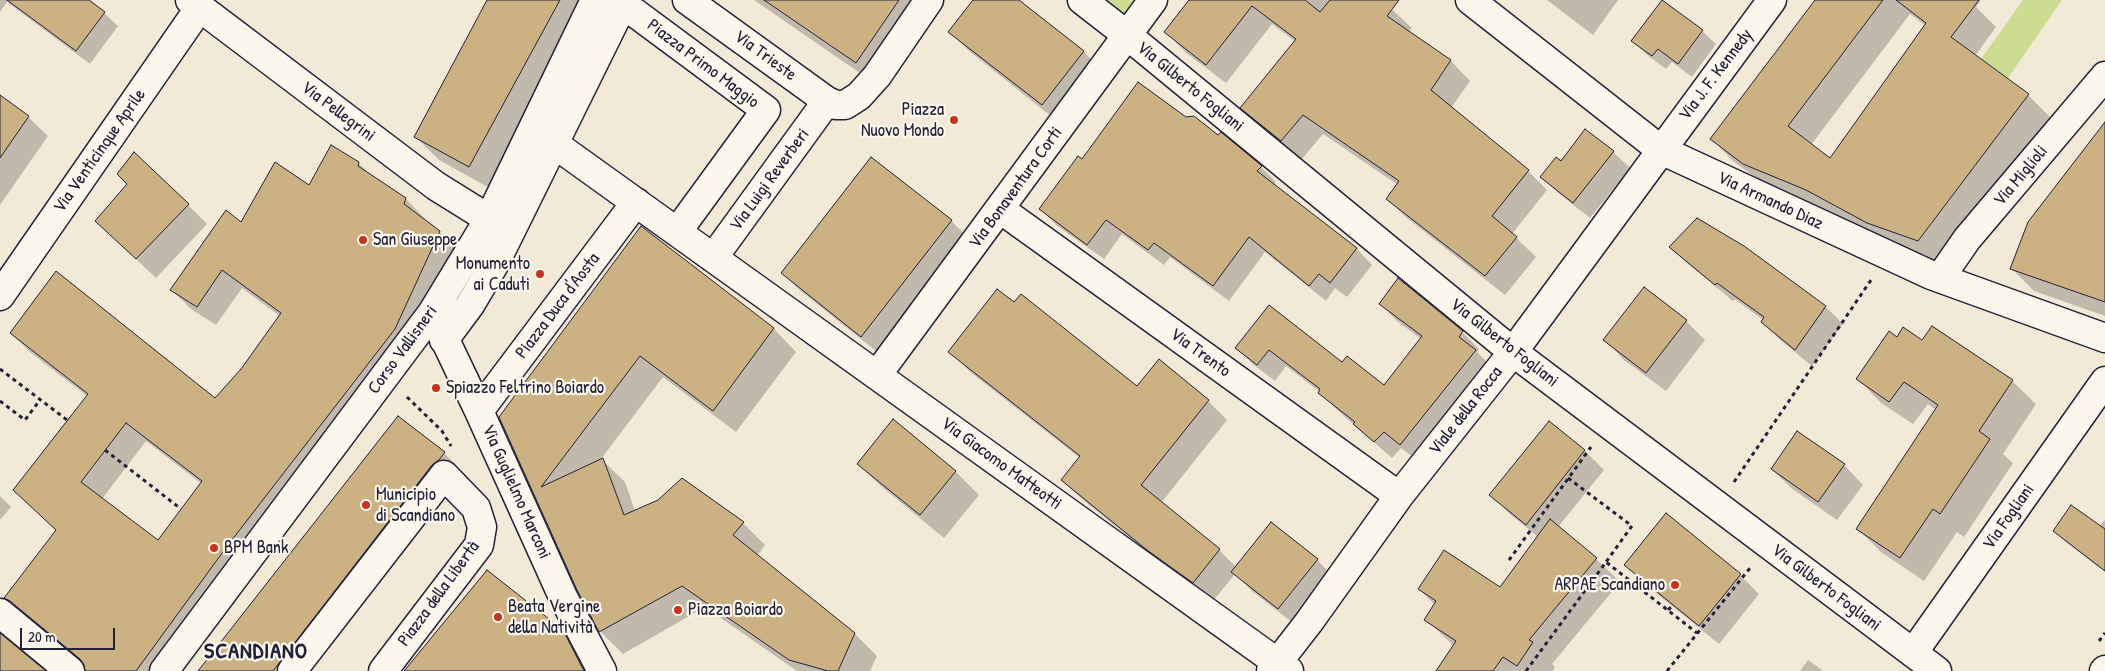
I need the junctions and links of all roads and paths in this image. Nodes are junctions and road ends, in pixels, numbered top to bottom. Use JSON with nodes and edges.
{"nodes":[{"id":1,"x":596,"y":0,"type":"edge"},
{"id":2,"x":687,"y":0,"type":"edge"},
{"id":3,"x":929,"y":0,"type":"edge"},
{"id":4,"x":1082,"y":0,"type":"edge"},
{"id":5,"x":1153,"y":0,"type":"edge"},
{"id":6,"x":1470,"y":0,"type":"edge"},
{"id":7,"x":1772,"y":0,"type":"edge"},
{"id":8,"x":195,"y":4,"type":"edge"},
{"id":9,"x":1127,"y":35,"type":"junction"},
{"id":10,"x":2105,"y":76,"type":"edge"},
{"id":11,"x":836,"y":103,"type":"junction"},
{"id":12,"x":553,"y":143,"type":"junction"},
{"id":13,"x":1660,"y":150,"type":"junction"},
{"id":14,"x":636,"y":202,"type":"junction"},
{"id":15,"x":1000,"y":210,"type":"junction"},
{"id":16,"x":489,"y":219,"type":"junction"},
{"id":17,"x":677,"y":232,"type":"junction"},
{"id":18,"x":1888,"y":255,"type":"junction"},
{"id":19,"x":713,"y":258,"type":"junction"},
{"id":20,"x":1940,"y":278,"type":"junction"},
{"id":21,"x":0,"y":296,"type":"edge"},
{"id":22,"x":432,"y":312,"type":"junction"},
{"id":23,"x":2105,"y":338,"type":"edge"},
{"id":24,"x":444,"y":340,"type":"junction"},
{"id":25,"x":1513,"y":352,"type":"junction"},
{"id":26,"x":0,"y":369,"type":"edge"},
{"id":27,"x":877,"y":375,"type":"junction"},
{"id":28,"x":385,"y":376,"type":"junction"},
{"id":29,"x":2105,"y":381,"type":"edge"},
{"id":30,"x":40,"y":400,"type":"junction"},
{"id":31,"x":0,"y":401,"type":"edge"},
{"id":32,"x":479,"y":410,"type":"junction"},
{"id":33,"x":67,"y":420,"type":"dead end"},
{"id":34,"x":1608,"y":424,"type":"junction"},
{"id":35,"x":105,"y":450,"type":"dead end"},
{"id":36,"x":444,"y":475,"type":"junction"},
{"id":37,"x":1568,"y":478,"type":"junction"},
{"id":38,"x":1399,"y":496,"type":"junction"},
{"id":39,"x":1717,"y":506,"type":"junction"},
{"id":40,"x":181,"y":509,"type":"dead end"},
{"id":41,"x":1768,"y":546,"type":"junction"},
{"id":42,"x":1510,"y":560,"type":"dead end"},
{"id":43,"x":1606,"y":562,"type":"junction"},
{"id":44,"x":1673,"y":605,"type":"dead end"},
{"id":45,"x":1668,"y":610,"type":"junction"},
{"id":46,"x":0,"y":613,"type":"edge"},
{"id":47,"x":1697,"y":633,"type":"junction"},
{"id":48,"x":1913,"y":653,"type":"junction"},
{"id":49,"x":1279,"y":668,"type":"edge"},
{"id":50,"x":70,"y":671,"type":"edge"},
{"id":51,"x":164,"y":671,"type":"edge"},
{"id":52,"x":292,"y":671,"type":"edge"},
{"id":53,"x":383,"y":671,"type":"edge"},
{"id":54,"x":602,"y":671,"type":"edge"},
{"id":55,"x":1526,"y":671,"type":"edge"},
{"id":56,"x":1667,"y":671,"type":"edge"},
{"id":57,"x":1937,"y":671,"type":"edge"}],
"edges":[{"from":1,"to":16,"type":"street","name":"Corso Vallisneri"},
{"from":2,"to":11,"type":"street","name":"Via Trieste"},
{"from":3,"to":11,"type":"street","name":"Via Luigi Reverberi"},
{"from":4,"to":9,"type":"street","name":"Via Gilberto Fogliani"},
{"from":5,"to":9,"type":"street","name":"Via Bonaventura Corti"},
{"from":6,"to":13,"type":"street","name":"Via Armando Diaz"},
{"from":7,"to":13,"type":"street","name":"Via J. F. Kennedy"},
{"from":8,"to":16,"type":"street","name":"Via Pellegrini"},
{"from":8,"to":21,"type":"street","name":"Via Venticinque Aprile"},
{"from":9,"to":15,"type":"street","name":"Via Bonaventura Corti"},
{"from":9,"to":25,"type":"street","name":"Via Gilberto Fogliani"},
{"from":10,"to":20,"type":"street","name":"Via Miglioli"},
{"from":11,"to":19,"type":"street","name":"Via Luigi Reverberi"},
{"from":12,"to":14,"type":"street"},
{"from":12,"to":17,"type":"street","name":"Piazza Primo Maggio"},
{"from":12,"to":24,"type":"street"},
{"from":13,"to":18,"type":"street","name":"Via Armando Diaz"},
{"from":13,"to":25,"type":"street","name":"Viale della Rocca"},
{"from":14,"to":17,"type":"street"},
{"from":14,"to":32,"type":"street","name":"Piazza Duca d'Aosta"},
{"from":15,"to":27,"type":"street","name":"Via Bonaventura Corti"},
{"from":15,"to":38,"type":"street","name":"Via Trento"},
{"from":16,"to":22,"type":"street","name":"Corso Vallisneri"},
{"from":17,"to":19,"type":"street"},
{"from":18,"to":20,"type":"street","name":"Via Armando Diaz"},
{"from":18,"to":39,"type":"path"},
{"from":19,"to":27,"type":"street","name":"Via Giacomo Matteotti"},
{"from":20,"to":23,"type":"street","name":"Via Armando Diaz"},
{"from":22,"to":24,"type":"street","name":"Via Guglielmo Marconi"},
{"from":22,"to":28,"type":"street","name":"Corso Vallisneri"},
{"from":24,"to":32,"type":"street","name":"Via Guglielmo Marconi"},
{"from":25,"to":34,"type":"street","name":"Via Gilberto Fogliani"},
{"from":25,"to":38,"type":"street","name":"Viale della Rocca"},
{"from":26,"to":30,"type":"path"},
{"from":27,"to":49,"type":"street","name":"Via Giacomo Matteotti"},
{"from":28,"to":36,"type":"path"},
{"from":28,"to":51,"type":"street","name":"Corso Vallisneri"},
{"from":29,"to":48,"type":"street","name":"Via Fogliani"},
{"from":30,"to":31,"type":"path"},
{"from":30,"to":33,"type":"path"},
{"from":32,"to":54,"type":"street","name":"Via Guglielmo Marconi"},
{"from":34,"to":37,"type":"path"},
{"from":34,"to":39,"type":"street","name":"Via Gilberto Fogliani"},
{"from":35,"to":40,"type":"path"},
{"from":36,"to":52,"type":"street"},
{"from":36,"to":53,"type":"street","name":"Piazza della Libertà"},
{"from":37,"to":42,"type":"path"},
{"from":37,"to":43,"type":"path"},
{"from":38,"to":49,"type":"street","name":"Viale della Rocca"},
{"from":39,"to":41,"type":"street","name":"Via Gilberto Fogliani"},
{"from":41,"to":47,"type":"path"},
{"from":41,"to":48,"type":"street","name":"Via Gilberto Fogliani"},
{"from":43,"to":45,"type":"path"},
{"from":43,"to":55,"type":"path"},
{"from":44,"to":45,"type":"path"},
{"from":45,"to":47,"type":"path"},
{"from":46,"to":50,"type":"street"},
{"from":47,"to":56,"type":"path"},
{"from":48,"to":57,"type":"street","name":"Via Gilberto Fogliani"}]}
